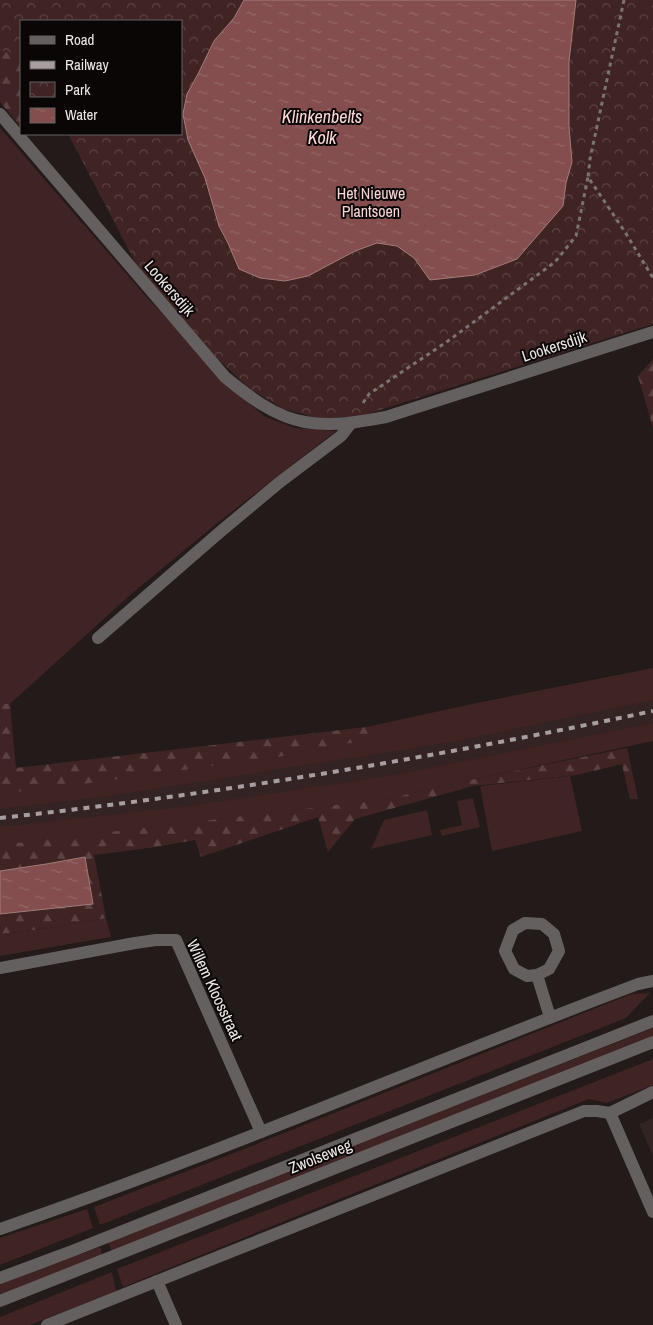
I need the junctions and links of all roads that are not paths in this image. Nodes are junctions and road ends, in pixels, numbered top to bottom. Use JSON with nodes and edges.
{"nodes":[{"id":1,"x":0,"y":114,"type":"edge"},
{"id":2,"x":653,"y":332,"type":"edge"},
{"id":3,"x":351,"y":423,"type":"junction"},
{"id":4,"x":98,"y":638,"type":"dead end"},
{"id":5,"x":0,"y":968,"type":"edge"},
{"id":6,"x":537,"y":975,"type":"junction"},
{"id":7,"x":653,"y":981,"type":"edge"},
{"id":8,"x":550,"y":1017,"type":"junction"},
{"id":9,"x":653,"y":1021,"type":"edge"},
{"id":10,"x":653,"y":1042,"type":"edge"},
{"id":11,"x":653,"y":1092,"type":"edge"},
{"id":12,"x":610,"y":1112,"type":"junction"},
{"id":13,"x":261,"y":1132,"type":"junction"},
{"id":14,"x":653,"y":1212,"type":"edge"},
{"id":15,"x":0,"y":1229,"type":"edge"},
{"id":16,"x":0,"y":1278,"type":"edge"},
{"id":17,"x":158,"y":1282,"type":"junction"},
{"id":18,"x":0,"y":1301,"type":"edge"},
{"id":19,"x":47,"y":1325,"type":"edge"},
{"id":20,"x":176,"y":1325,"type":"edge"}],
"edges":[{"from":1,"to":3,"type":"street","name":"Lookersdijk"},
{"from":2,"to":3,"type":"street","name":"Lookersdijk"},
{"from":3,"to":4,"type":"street"},
{"from":5,"to":13,"type":"street","name":"Willem Kloosstraat"},
{"from":6,"to":6,"type":"street"},
{"from":6,"to":8,"type":"street"},
{"from":7,"to":8,"type":"street"},
{"from":8,"to":13,"type":"street"},
{"from":9,"to":16,"type":"street","name":"Zwolseweg"},
{"from":10,"to":18,"type":"street","name":"Zwolseweg"},
{"from":11,"to":12,"type":"street"},
{"from":12,"to":14,"type":"street"},
{"from":12,"to":17,"type":"street"},
{"from":13,"to":15,"type":"street"},
{"from":17,"to":19,"type":"street"},
{"from":17,"to":20,"type":"street"}]}
